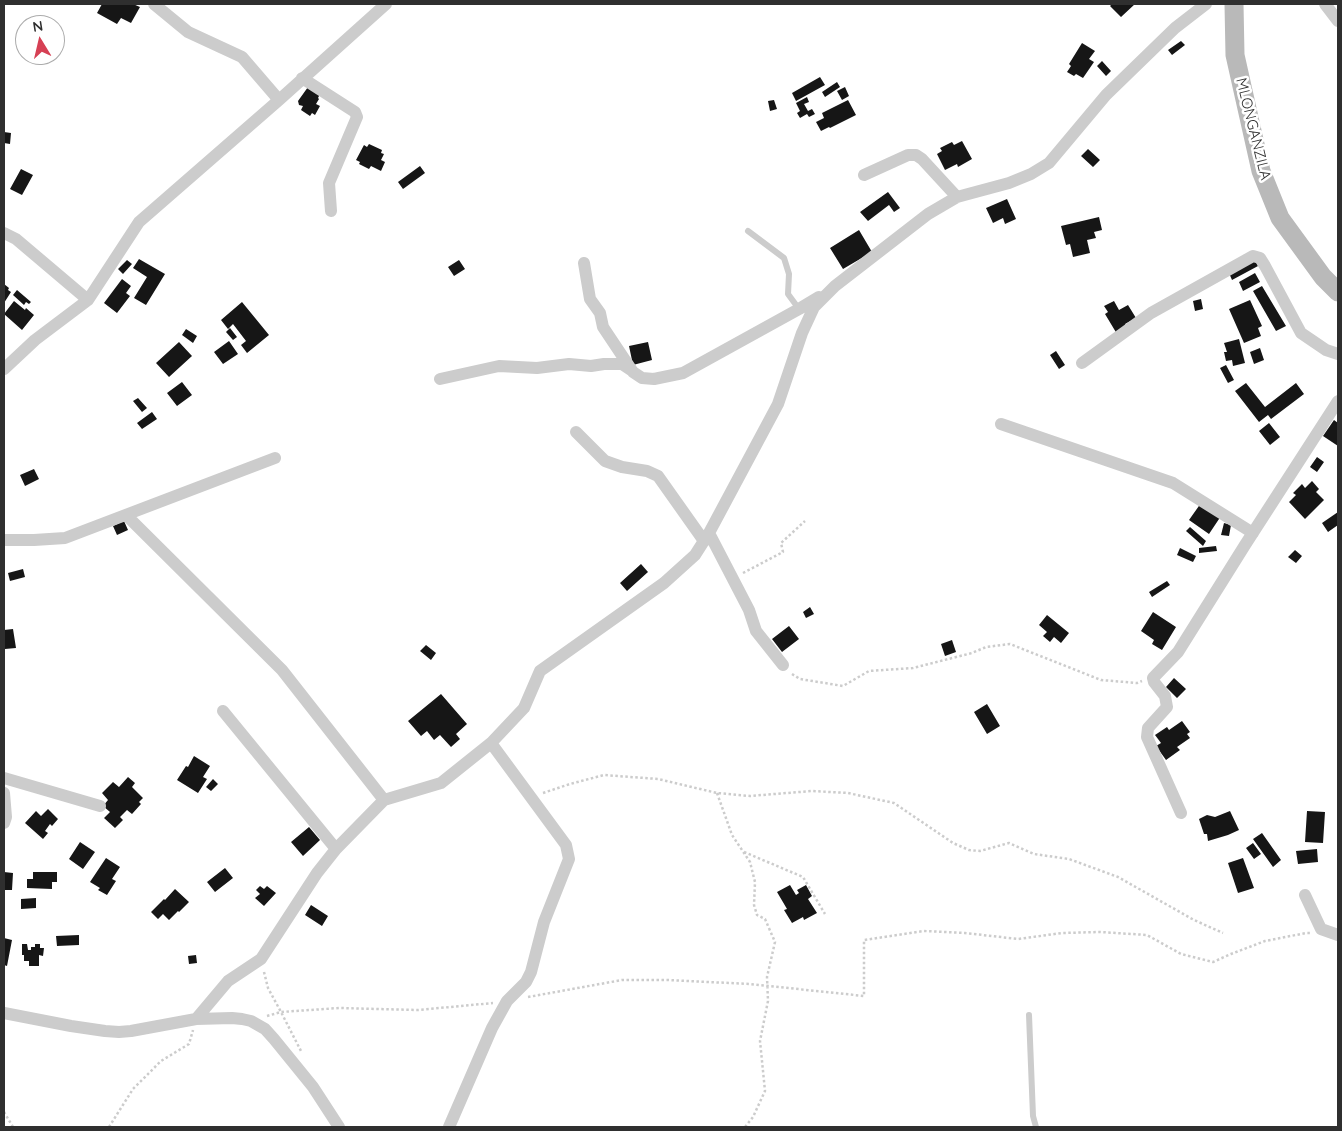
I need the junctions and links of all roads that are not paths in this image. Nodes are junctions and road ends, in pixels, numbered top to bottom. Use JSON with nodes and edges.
{"nodes":[{"id":1,"x":154,"y":4,"type":"edge"},
{"id":2,"x":386,"y":4,"type":"edge"},
{"id":3,"x":1206,"y":4,"type":"edge"},
{"id":4,"x":1234,"y":4,"type":"edge"},
{"id":5,"x":1325,"y":4,"type":"edge"},
{"id":6,"x":1338,"y":21,"type":"edge"},
{"id":7,"x":302,"y":78,"type":"junction"},
{"id":8,"x":279,"y":100,"type":"junction"},
{"id":9,"x":864,"y":175,"type":"dead end"},
{"id":10,"x":957,"y":197,"type":"junction"},
{"id":11,"x":331,"y":211,"type":"dead end"},
{"id":12,"x":748,"y":231,"type":"dead end"},
{"id":13,"x":4,"y":233,"type":"edge"},
{"id":14,"x":584,"y":263,"type":"dead end"},
{"id":15,"x":836,"y":286,"type":"junction"},
{"id":16,"x":1338,"y":292,"type":"edge"},
{"id":17,"x":88,"y":300,"type":"junction"},
{"id":18,"x":799,"y":309,"type":"junction"},
{"id":19,"x":1338,"y":354,"type":"edge"},
{"id":20,"x":1082,"y":363,"type":"dead end"},
{"id":21,"x":4,"y":369,"type":"edge"},
{"id":22,"x":633,"y":372,"type":"junction"},
{"id":23,"x":440,"y":379,"type":"dead end"},
{"id":24,"x":1338,"y":401,"type":"edge"},
{"id":25,"x":1002,"y":424,"type":"dead end"},
{"id":26,"x":576,"y":432,"type":"dead end"},
{"id":27,"x":275,"y":458,"type":"dead end"},
{"id":28,"x":126,"y":515,"type":"junction"},
{"id":29,"x":1253,"y":532,"type":"junction"},
{"id":30,"x":706,"y":537,"type":"junction"},
{"id":31,"x":5,"y":538,"type":"edge"},
{"id":32,"x":783,"y":665,"type":"road end"},
{"id":33,"x":223,"y":711,"type":"dead end"},
{"id":34,"x":491,"y":742,"type":"junction"},
{"id":35,"x":4,"y":778,"type":"edge"},
{"id":36,"x":4,"y":793,"type":"edge"},
{"id":37,"x":384,"y":800,"type":"junction"},
{"id":38,"x":100,"y":806,"type":"dead end"},
{"id":39,"x":1181,"y":813,"type":"dead end"},
{"id":40,"x":4,"y":823,"type":"edge"},
{"id":41,"x":336,"y":849,"type":"junction"},
{"id":42,"x":1304,"y":894,"type":"dead end"},
{"id":43,"x":1338,"y":936,"type":"edge"},
{"id":44,"x":4,"y":1013,"type":"edge"},
{"id":45,"x":1029,"y":1015,"type":"dead end"},
{"id":46,"x":196,"y":1020,"type":"junction"},
{"id":47,"x":338,"y":1127,"type":"edge"},
{"id":48,"x":448,"y":1127,"type":"edge"},
{"id":49,"x":1036,"y":1127,"type":"edge"}],
"edges":[{"from":1,"to":8,"type":"street"},
{"from":2,"to":7,"type":"street"},
{"from":3,"to":10,"type":"street"},
{"from":4,"to":16,"type":"street","name":"MLONGANZILA"},
{"from":5,"to":6,"type":"street"},
{"from":7,"to":8,"type":"street"},
{"from":7,"to":11,"type":"street"},
{"from":8,"to":17,"type":"street"},
{"from":9,"to":10,"type":"street"},
{"from":10,"to":15,"type":"street"},
{"from":12,"to":18,"type":"lane"},
{"from":13,"to":17,"type":"street"},
{"from":14,"to":22,"type":"street"},
{"from":15,"to":18,"type":"street"},
{"from":15,"to":30,"type":"street"},
{"from":17,"to":21,"type":"street"},
{"from":18,"to":22,"type":"street"},
{"from":19,"to":20,"type":"street"},
{"from":22,"to":23,"type":"street"},
{"from":24,"to":29,"type":"street"},
{"from":25,"to":29,"type":"street"},
{"from":26,"to":30,"type":"street"},
{"from":27,"to":28,"type":"street"},
{"from":28,"to":31,"type":"street"},
{"from":28,"to":37,"type":"street"},
{"from":29,"to":39,"type":"street"},
{"from":30,"to":32,"type":"street"},
{"from":30,"to":34,"type":"street"},
{"from":33,"to":41,"type":"street"},
{"from":34,"to":37,"type":"street"},
{"from":34,"to":48,"type":"street"},
{"from":35,"to":38,"type":"street"},
{"from":36,"to":40,"type":"street"},
{"from":37,"to":41,"type":"street"},
{"from":41,"to":46,"type":"street"},
{"from":42,"to":43,"type":"street"},
{"from":44,"to":46,"type":"street"},
{"from":45,"to":49,"type":"lane"},
{"from":46,"to":47,"type":"street"}]}
